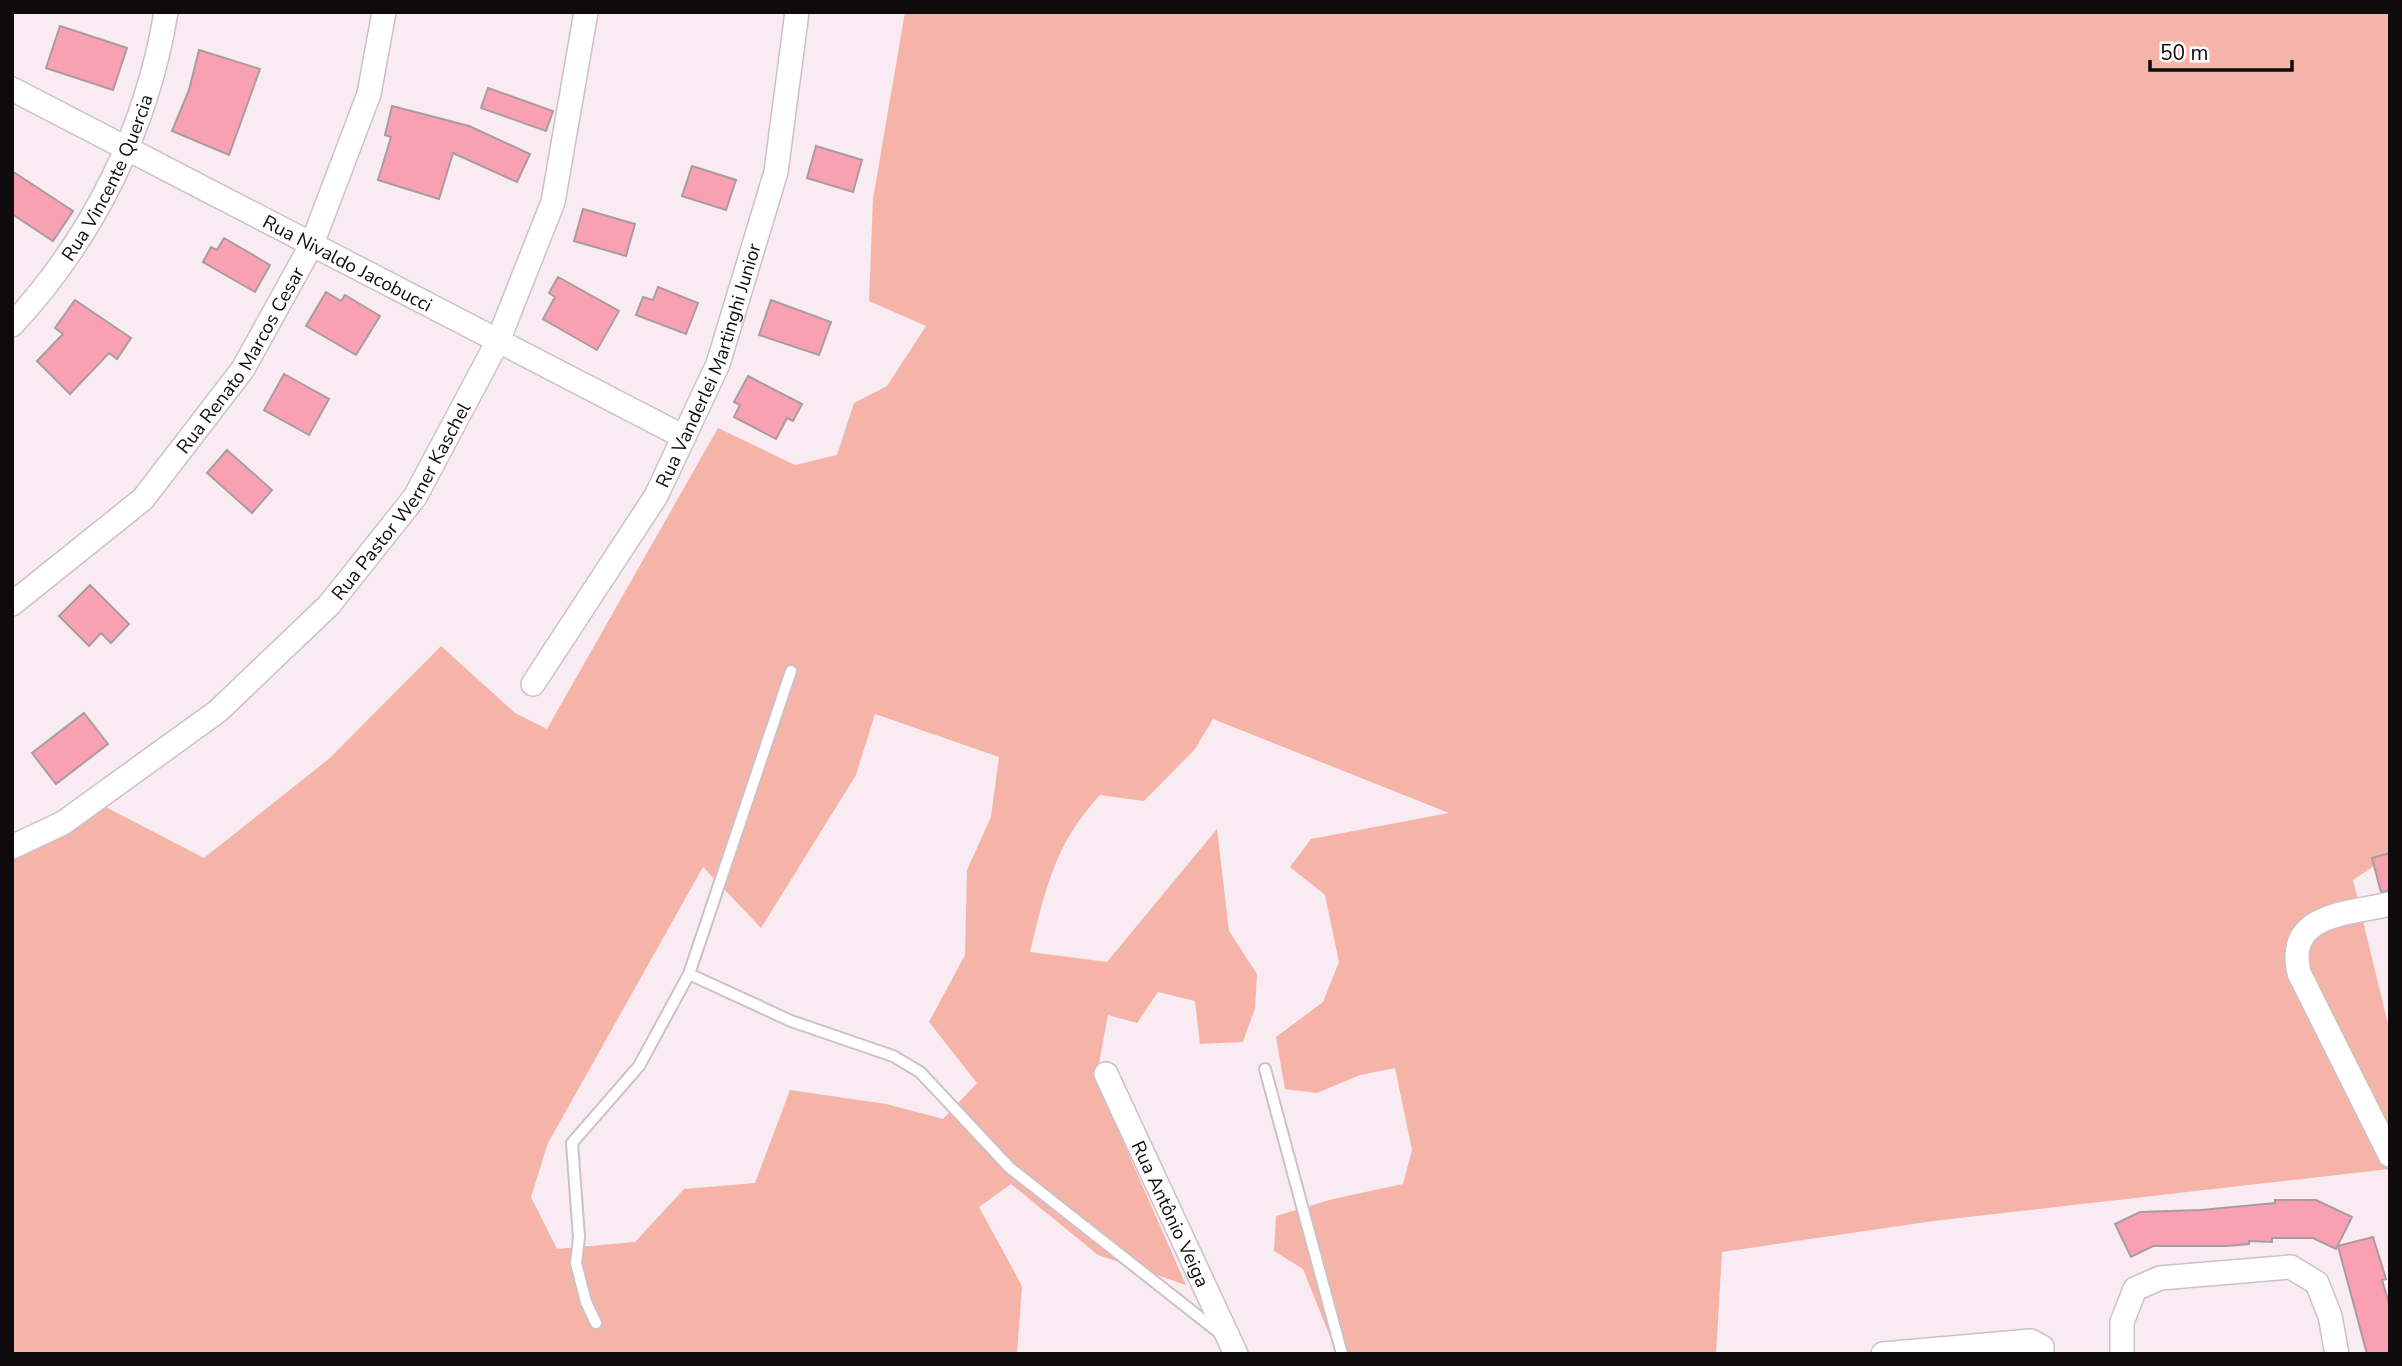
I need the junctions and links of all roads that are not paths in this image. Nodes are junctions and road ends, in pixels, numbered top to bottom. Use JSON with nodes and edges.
{"nodes":[{"id":1,"x":166,"y":12,"type":"edge"},
{"id":2,"x":384,"y":12,"type":"edge"},
{"id":3,"x":586,"y":12,"type":"edge"},
{"id":4,"x":797,"y":12,"type":"edge"},
{"id":5,"x":12,"y":89,"type":"edge"},
{"id":6,"x":127,"y":149,"type":"junction"},
{"id":7,"x":312,"y":244,"type":"junction"},
{"id":8,"x":12,"y":325,"type":"edge"},
{"id":9,"x":498,"y":341,"type":"junction"},
{"id":10,"x":684,"y":437,"type":"junction"},
{"id":11,"x":12,"y":604,"type":"edge"},
{"id":12,"x":790,"y":671,"type":"dead end"},
{"id":13,"x":533,"y":684,"type":"dead end"},
{"id":14,"x":12,"y":847,"type":"edge"},
{"id":15,"x":2390,"y":904,"type":"edge"},
{"id":16,"x":689,"y":974,"type":"junction"},
{"id":17,"x":1265,"y":1069,"type":"dead end"},
{"id":18,"x":1106,"y":1074,"type":"dead end"},
{"id":19,"x":2390,"y":1155,"type":"edge"},
{"id":20,"x":596,"y":1323,"type":"dead end"},
{"id":21,"x":1233,"y":1348,"type":"edge"},
{"id":22,"x":1342,"y":1354,"type":"edge"},
{"id":23,"x":1883,"y":1354,"type":"edge"},
{"id":24,"x":2042,"y":1354,"type":"edge"},
{"id":25,"x":2122,"y":1354,"type":"edge"},
{"id":26,"x":2337,"y":1354,"type":"edge"}],
"edges":[{"from":1,"to":6,"type":"street","name":"Rua Vincente Quercia"},
{"from":2,"to":7,"type":"street","name":"Rua Renato Marcos Cesar"},
{"from":3,"to":9,"type":"street","name":"Rua Pastor Werner Kaschel"},
{"from":4,"to":10,"type":"street","name":"Rua Vanderlei Martinghi Junior"},
{"from":5,"to":6,"type":"street","name":"Rua Nivaldo Jacobucci"},
{"from":6,"to":7,"type":"street","name":"Rua Nivaldo Jacobucci"},
{"from":6,"to":8,"type":"street","name":"Rua Vincente Quercia"},
{"from":7,"to":9,"type":"street","name":"Rua Nivaldo Jacobucci"},
{"from":7,"to":11,"type":"street","name":"Rua Renato Marcos Cesar"},
{"from":9,"to":10,"type":"street","name":"Rua Nivaldo Jacobucci"},
{"from":9,"to":14,"type":"street","name":"Rua Pastor Werner Kaschel"},
{"from":10,"to":13,"type":"street","name":"Rua Vanderlei Martinghi Junior"},
{"from":12,"to":16,"type":"lane"},
{"from":15,"to":19,"type":"street"},
{"from":16,"to":20,"type":"lane"},
{"from":16,"to":21,"type":"lane"},
{"from":17,"to":22,"type":"lane"},
{"from":18,"to":21,"type":"street","name":"Rua Antônio Veiga"},
{"from":23,"to":24,"type":"street"},
{"from":25,"to":26,"type":"street"}]}
